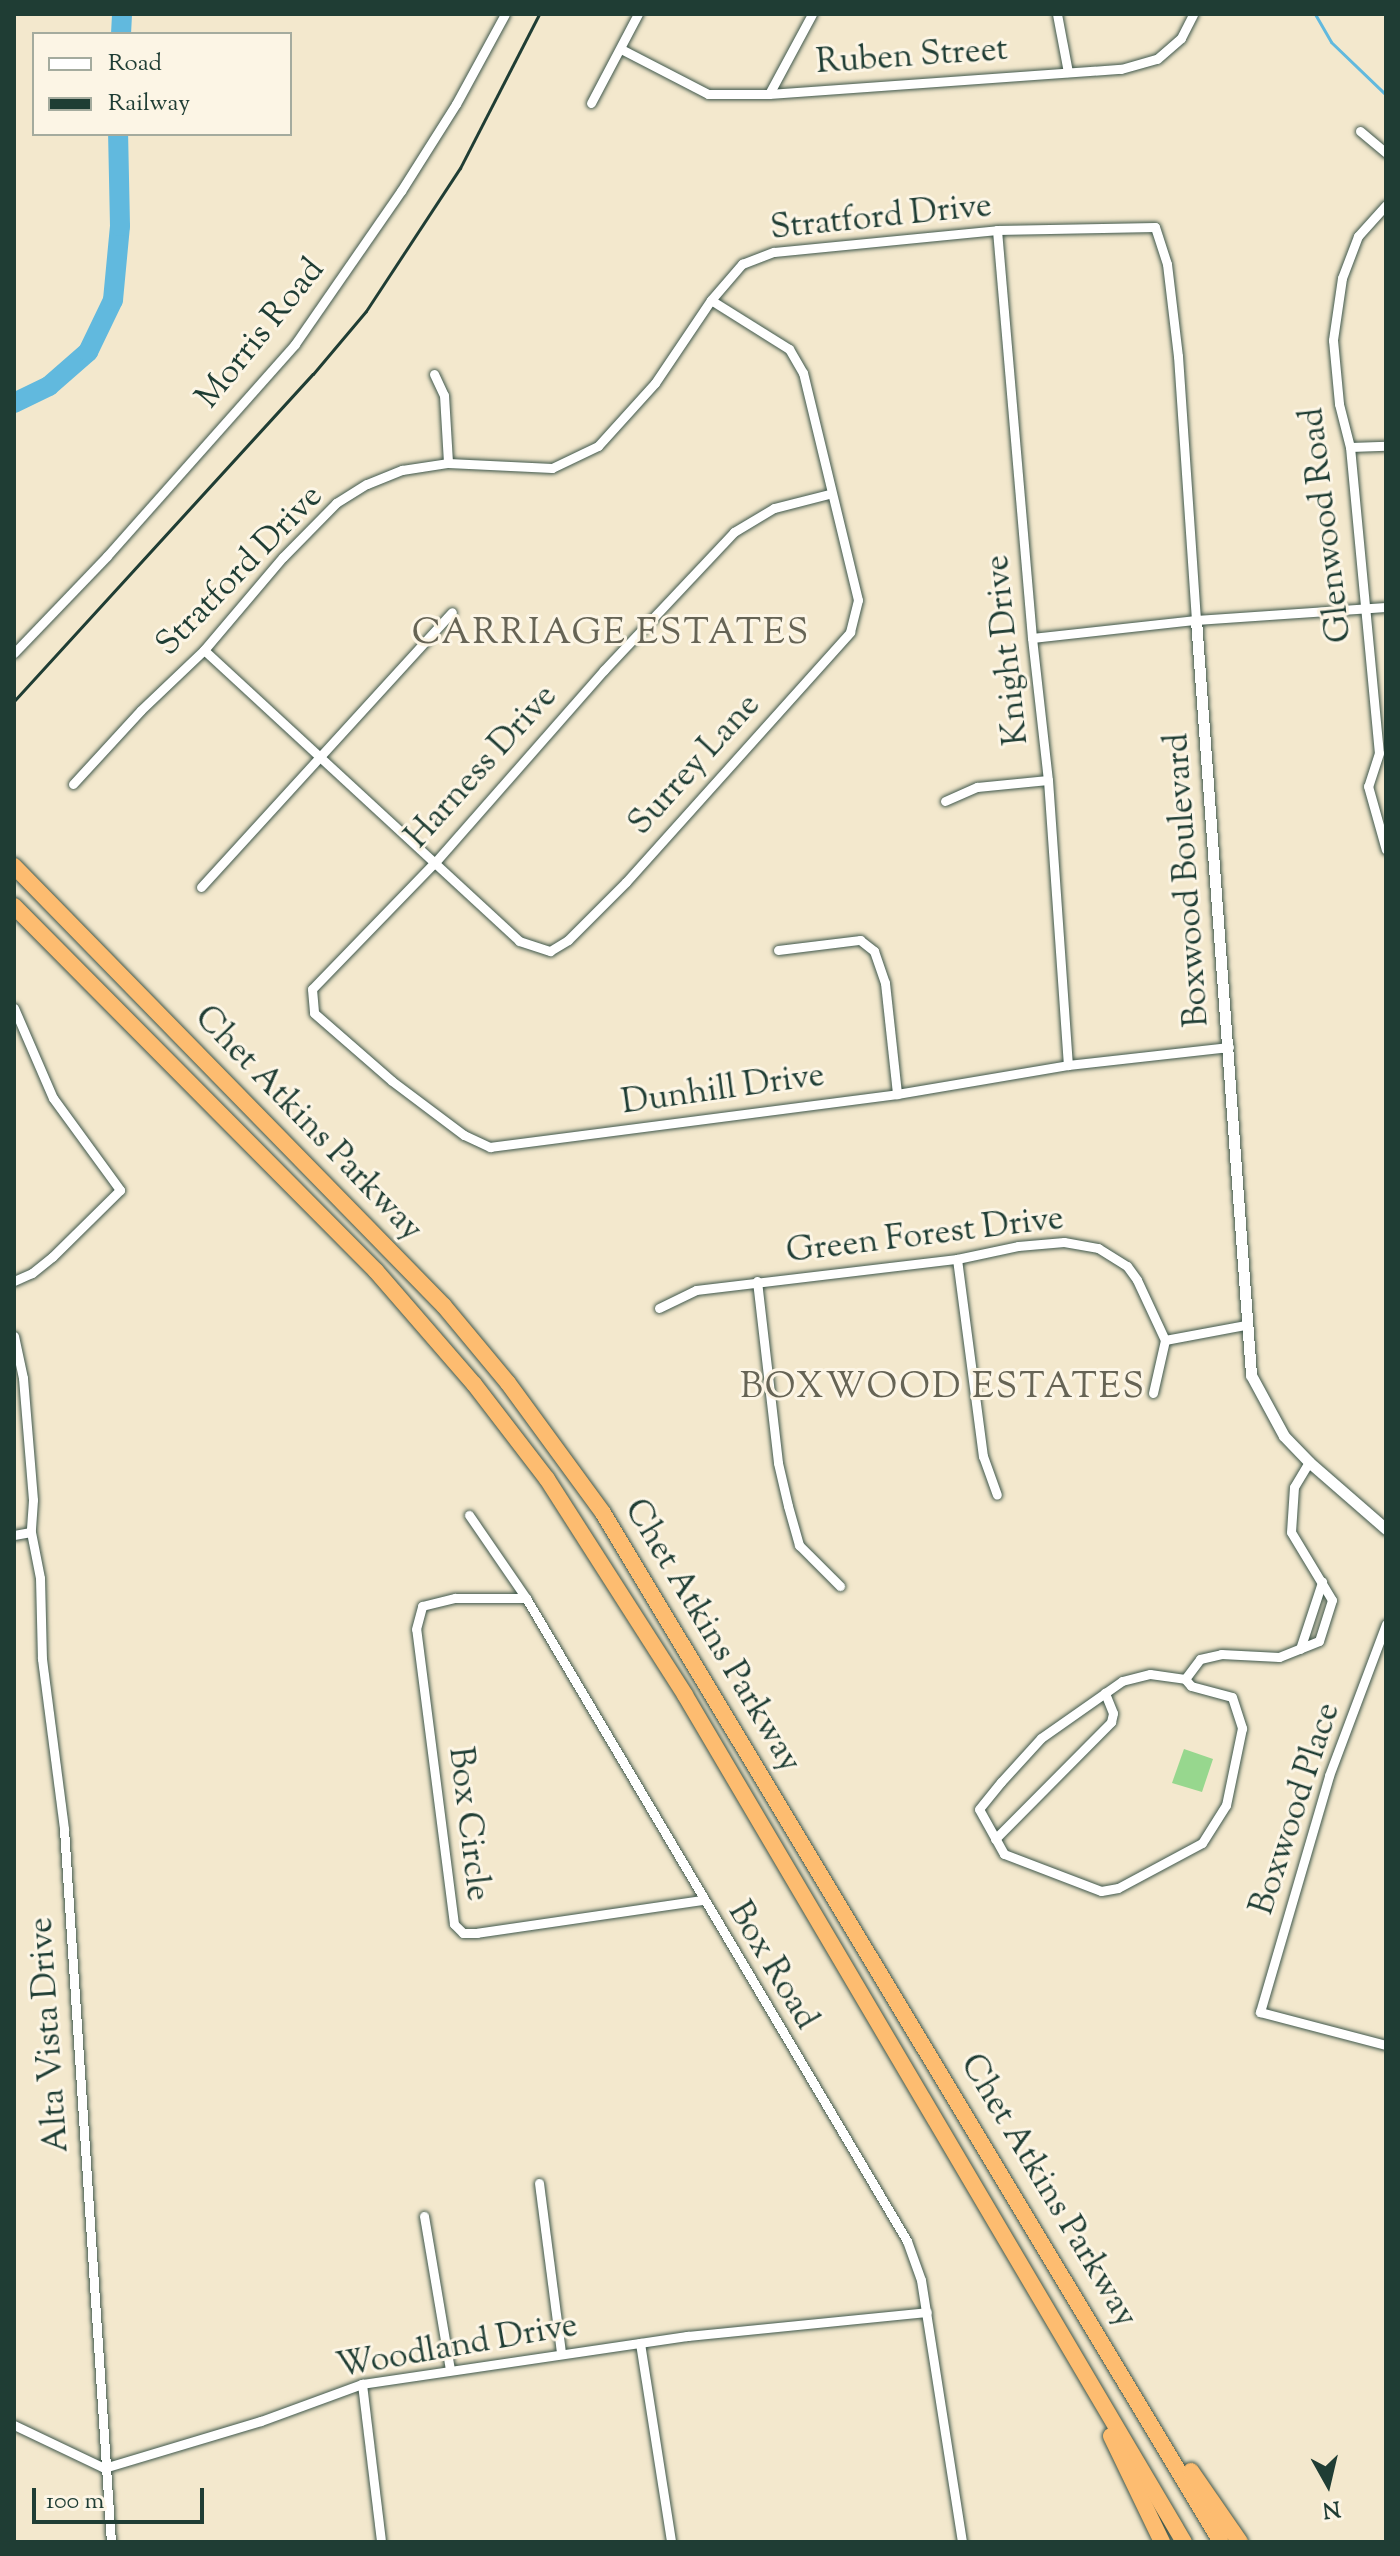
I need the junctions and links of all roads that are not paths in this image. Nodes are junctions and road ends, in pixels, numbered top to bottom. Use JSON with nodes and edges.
{"nodes":[{"id":1,"x":505,"y":14,"type":"edge"},
{"id":2,"x":638,"y":14,"type":"edge"},
{"id":3,"x":812,"y":14,"type":"edge"},
{"id":4,"x":1057,"y":14,"type":"edge"},
{"id":5,"x":1193,"y":14,"type":"edge"},
{"id":6,"x":621,"y":49,"type":"junction"},
{"id":7,"x":1068,"y":72,"type":"junction"},
{"id":8,"x":769,"y":94,"type":"junction"},
{"id":9,"x":591,"y":103,"type":"dead end"},
{"id":10,"x":1360,"y":131,"type":"dead end"},
{"id":11,"x":1386,"y":153,"type":"edge"},
{"id":12,"x":1386,"y":205,"type":"edge"},
{"id":13,"x":1105,"y":227,"type":"joint"},
{"id":14,"x":997,"y":230,"type":"junction"},
{"id":15,"x":711,"y":300,"type":"junction"},
{"id":16,"x":434,"y":374,"type":"dead end"},
{"id":17,"x":1386,"y":446,"type":"edge"},
{"id":18,"x":1350,"y":447,"type":"junction"},
{"id":19,"x":448,"y":463,"type":"junction"},
{"id":20,"x":829,"y":494,"type":"junction"},
{"id":21,"x":1386,"y":607,"type":"edge"},
{"id":22,"x":1364,"y":609,"type":"junction"},
{"id":23,"x":452,"y":612,"type":"dead end"},
{"id":24,"x":1196,"y":620,"type":"junction"},
{"id":25,"x":1032,"y":638,"type":"junction"},
{"id":26,"x":204,"y":650,"type":"junction"},
{"id":27,"x":14,"y":653,"type":"edge"},
{"id":28,"x":1382,"y":753,"type":"edge"},
{"id":29,"x":320,"y":755,"type":"junction"},
{"id":30,"x":1048,"y":780,"type":"junction"},
{"id":31,"x":73,"y":784,"type":"dead end"},
{"id":32,"x":945,"y":801,"type":"dead end"},
{"id":33,"x":1386,"y":850,"type":"edge"},
{"id":34,"x":436,"y":861,"type":"junction"},
{"id":35,"x":14,"y":866,"type":"edge"},
{"id":36,"x":201,"y":887,"type":"dead end"},
{"id":37,"x":14,"y":906,"type":"edge"},
{"id":38,"x":778,"y":950,"type":"dead end"},
{"id":39,"x":328,"y":972,"type":"joint"},
{"id":40,"x":14,"y":1008,"type":"edge"},
{"id":41,"x":1229,"y":1047,"type":"junction"},
{"id":42,"x":1068,"y":1065,"type":"junction"},
{"id":43,"x":897,"y":1094,"type":"junction"},
{"id":44,"x":957,"y":1259,"type":"junction"},
{"id":45,"x":14,"y":1281,"type":"edge"},
{"id":46,"x":757,"y":1281,"type":"junction"},
{"id":47,"x":659,"y":1308,"type":"dead end"},
{"id":48,"x":1245,"y":1325,"type":"junction"},
{"id":49,"x":14,"y":1336,"type":"edge"},
{"id":50,"x":1165,"y":1340,"type":"junction"},
{"id":51,"x":1153,"y":1393,"type":"dead end"},
{"id":52,"x":1309,"y":1462,"type":"junction"},
{"id":53,"x":997,"y":1495,"type":"dead end"},
{"id":54,"x":469,"y":1515,"type":"dead end"},
{"id":55,"x":1386,"y":1529,"type":"edge"},
{"id":56,"x":31,"y":1532,"type":"junction"},
{"id":57,"x":14,"y":1535,"type":"edge"},
{"id":58,"x":1322,"y":1582,"type":"junction"},
{"id":59,"x":840,"y":1586,"type":"dead end"},
{"id":60,"x":526,"y":1598,"type":"junction"},
{"id":61,"x":1310,"y":1620,"type":"junction"},
{"id":62,"x":1325,"y":1624,"type":"junction"},
{"id":63,"x":1386,"y":1624,"type":"edge"},
{"id":64,"x":1300,"y":1649,"type":"junction"},
{"id":65,"x":1185,"y":1679,"type":"junction"},
{"id":66,"x":1105,"y":1693,"type":"junction"},
{"id":67,"x":995,"y":1839,"type":"junction"},
{"id":68,"x":702,"y":1900,"type":"junction"},
{"id":69,"x":1386,"y":2045,"type":"edge"},
{"id":70,"x":539,"y":2183,"type":"dead end"},
{"id":71,"x":424,"y":2216,"type":"dead end"},
{"id":72,"x":927,"y":2312,"type":"junction"},
{"id":73,"x":1057,"y":2323,"type":"junction"},
{"id":74,"x":640,"y":2343,"type":"junction"},
{"id":75,"x":1107,"y":2346,"type":"junction"},
{"id":76,"x":561,"y":2353,"type":"junction"},
{"id":77,"x":450,"y":2370,"type":"junction"},
{"id":78,"x":362,"y":2384,"type":"junction"},
{"id":79,"x":14,"y":2425,"type":"edge"},
{"id":80,"x":104,"y":2468,"type":"junction"},
{"id":81,"x":111,"y":2542,"type":"edge"},
{"id":82,"x":381,"y":2542,"type":"edge"},
{"id":83,"x":671,"y":2542,"type":"edge"},
{"id":84,"x":962,"y":2542,"type":"edge"},
{"id":85,"x":1162,"y":2542,"type":"edge"},
{"id":86,"x":1184,"y":2542,"type":"edge"},
{"id":87,"x":1221,"y":2542,"type":"edge"},
{"id":88,"x":1240,"y":2542,"type":"edge"}],
"edges":[{"from":1,"to":27,"type":"street","name":"Morris Road"},
{"from":2,"to":6,"type":"street"},
{"from":3,"to":8,"type":"street"},
{"from":4,"to":7,"type":"street"},
{"from":5,"to":7,"type":"street","name":"Ruben Street"},
{"from":6,"to":8,"type":"street","name":"Ruben Street"},
{"from":6,"to":9,"type":"street"},
{"from":7,"to":8,"type":"street","name":"Ruben Street"},
{"from":10,"to":11,"type":"street"},
{"from":12,"to":18,"type":"street","name":"Glenwood Road"},
{"from":13,"to":14,"type":"street","name":"Stratford Drive"},
{"from":13,"to":24,"type":"street","name":"Boxwood Boulevard"},
{"from":14,"to":15,"type":"street","name":"Stratford Drive"},
{"from":14,"to":25,"type":"street","name":"Knight Drive"},
{"from":15,"to":19,"type":"street","name":"Stratford Drive"},
{"from":15,"to":20,"type":"street","name":"Surrey Lane"},
{"from":16,"to":19,"type":"street"},
{"from":17,"to":18,"type":"street"},
{"from":18,"to":22,"type":"street","name":"Glenwood Road"},
{"from":19,"to":26,"type":"street","name":"Stratford Drive"},
{"from":20,"to":34,"type":"street","name":"Harness Drive"},
{"from":20,"to":34,"type":"street","name":"Surrey Lane"},
{"from":21,"to":22,"type":"street"},
{"from":22,"to":24,"type":"street"},
{"from":22,"to":28,"type":"street","name":"Glenwood Road"},
{"from":23,"to":29,"type":"street"},
{"from":24,"to":25,"type":"street"},
{"from":24,"to":41,"type":"street","name":"Boxwood Boulevard"},
{"from":25,"to":30,"type":"street","name":"Knight Drive"},
{"from":26,"to":29,"type":"street"},
{"from":26,"to":31,"type":"street","name":"Stratford Drive"},
{"from":28,"to":33,"type":"street","name":"Glenwood Road"},
{"from":29,"to":34,"type":"street"},
{"from":29,"to":36,"type":"street"},
{"from":30,"to":32,"type":"street"},
{"from":30,"to":42,"type":"street","name":"Knight Drive"},
{"from":34,"to":39,"type":"street","name":"Harness Drive"},
{"from":35,"to":75,"type":"highway","name":"Chet Atkins Parkway"},
{"from":37,"to":73,"type":"highway","name":"Chet Atkins Parkway"},
{"from":38,"to":43,"type":"street"},
{"from":39,"to":43,"type":"street","name":"Dunhill Drive"},
{"from":40,"to":45,"type":"street"},
{"from":41,"to":42,"type":"street","name":"Dunhill Drive"},
{"from":41,"to":48,"type":"street","name":"Boxwood Boulevard"},
{"from":42,"to":43,"type":"street","name":"Dunhill Drive"},
{"from":44,"to":46,"type":"street","name":"Green Forest Drive"},
{"from":44,"to":50,"type":"street","name":"Green Forest Drive"},
{"from":44,"to":53,"type":"street"},
{"from":46,"to":47,"type":"street","name":"Green Forest Drive"},
{"from":46,"to":59,"type":"street"},
{"from":48,"to":50,"type":"street"},
{"from":48,"to":52,"type":"street","name":"Boxwood Boulevard"},
{"from":49,"to":56,"type":"street","name":"Alta Vista Drive"},
{"from":50,"to":51,"type":"street"},
{"from":52,"to":55,"type":"street","name":"Boxwood Boulevard"},
{"from":52,"to":58,"type":"street"},
{"from":54,"to":60,"type":"street","name":"Box Road"},
{"from":56,"to":57,"type":"street"},
{"from":56,"to":80,"type":"street","name":"Alta Vista Drive"},
{"from":58,"to":61,"type":"street"},
{"from":58,"to":62,"type":"street"},
{"from":60,"to":68,"type":"street","name":"Box Road"},
{"from":60,"to":68,"type":"street","name":"Box Circle"},
{"from":61,"to":62,"type":"street"},
{"from":61,"to":64,"type":"street"},
{"from":62,"to":64,"type":"street"},
{"from":63,"to":69,"type":"street","name":"Boxwood Place"},
{"from":64,"to":65,"type":"street"},
{"from":65,"to":66,"type":"street"},
{"from":65,"to":67,"type":"street"},
{"from":66,"to":67,"type":"street"},
{"from":66,"to":67,"type":"street"},
{"from":68,"to":72,"type":"street","name":"Box Road"},
{"from":70,"to":76,"type":"street"},
{"from":71,"to":77,"type":"street"},
{"from":72,"to":74,"type":"street","name":"Woodland Drive"},
{"from":72,"to":84,"type":"street","name":"Box Road"},
{"from":73,"to":85,"type":"highway"},
{"from":73,"to":86,"type":"highway","name":"Chet Atkins Parkway"},
{"from":74,"to":76,"type":"street","name":"Woodland Drive"},
{"from":74,"to":83,"type":"street"},
{"from":75,"to":87,"type":"highway","name":"Chet Atkins Parkway"},
{"from":75,"to":88,"type":"highway"},
{"from":76,"to":77,"type":"street","name":"Woodland Drive"},
{"from":77,"to":78,"type":"street","name":"Woodland Drive"},
{"from":78,"to":80,"type":"street","name":"Woodland Drive"},
{"from":78,"to":82,"type":"street"},
{"from":79,"to":80,"type":"street"},
{"from":80,"to":81,"type":"street","name":"Alta Vista Drive"}]}
